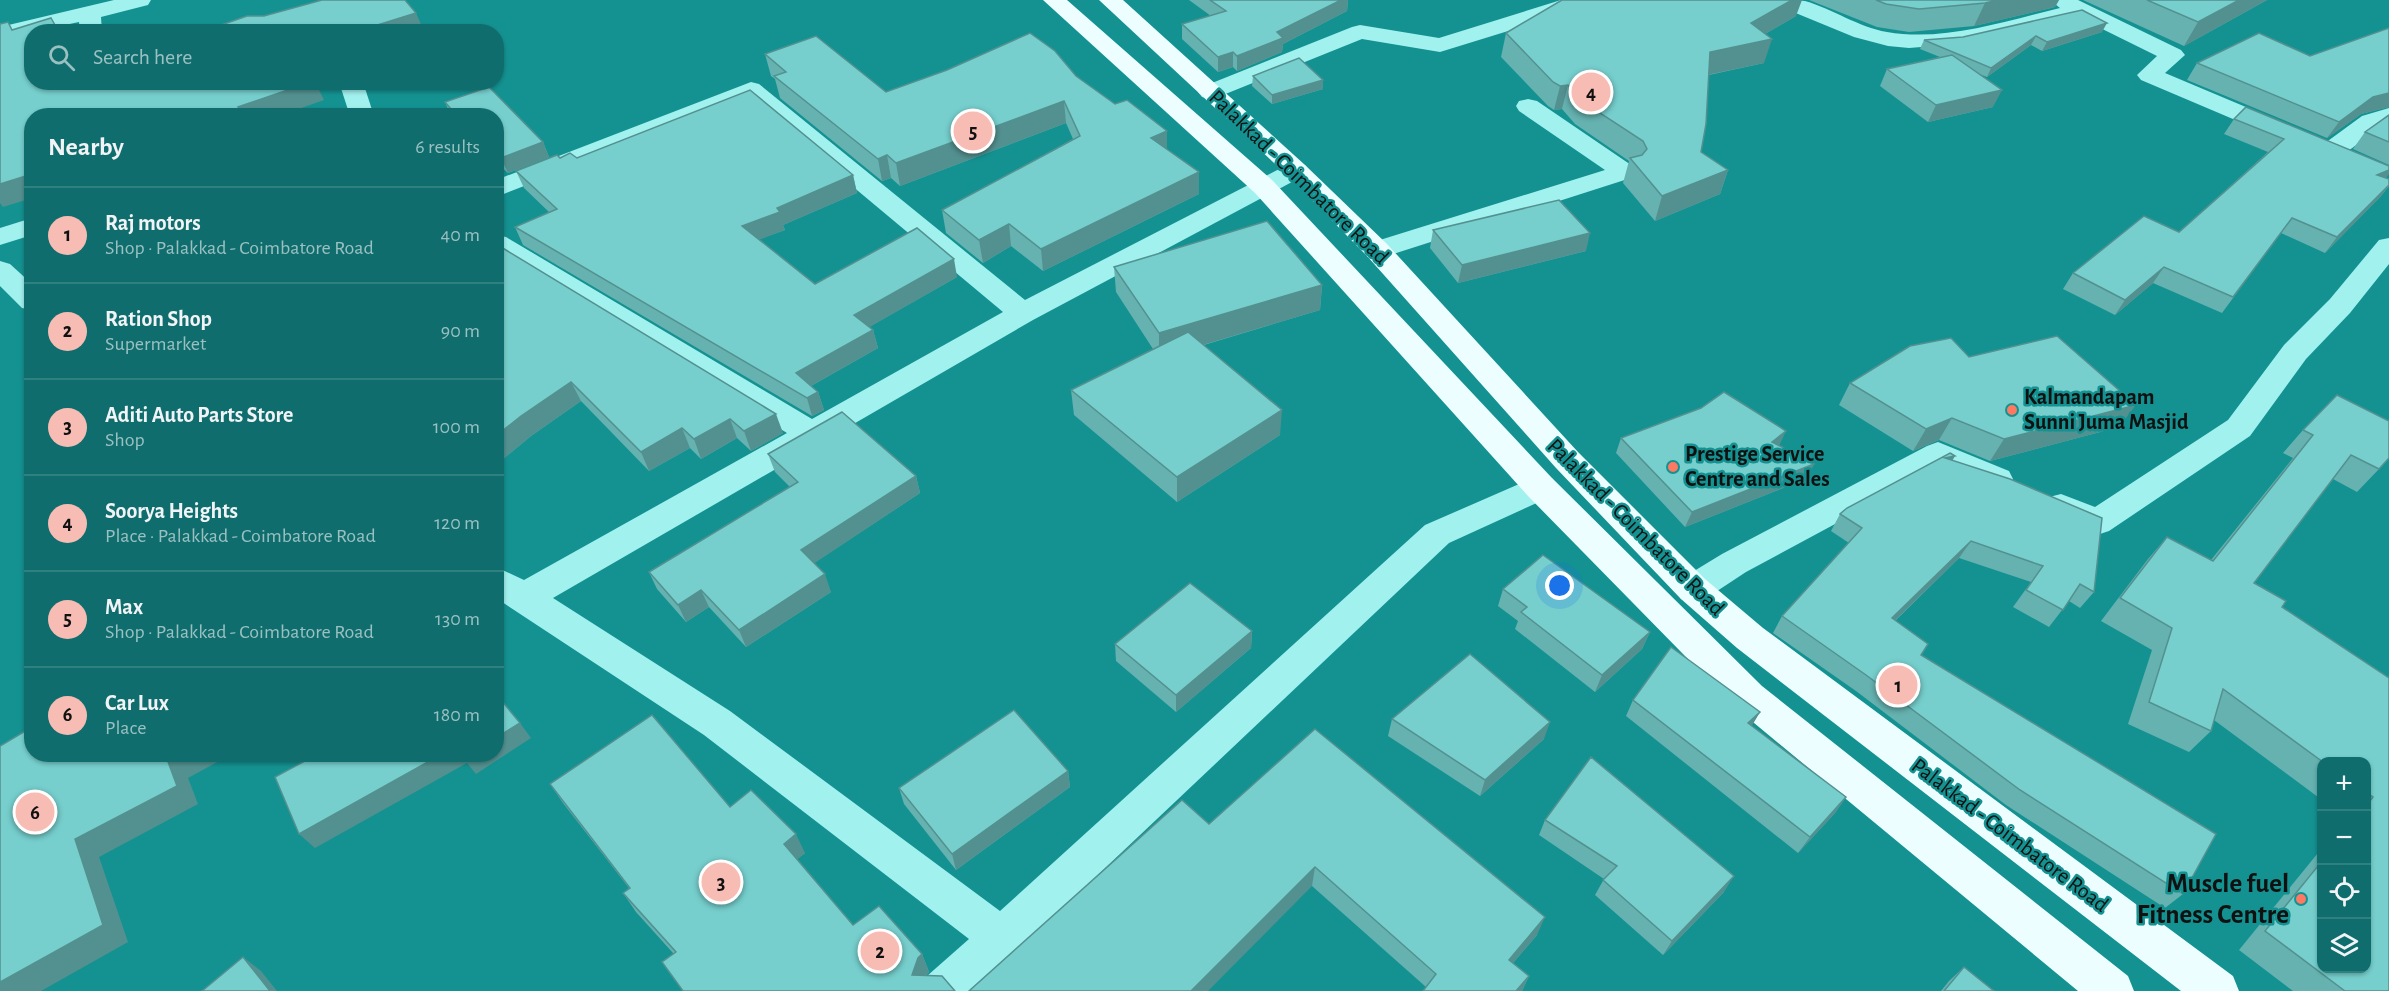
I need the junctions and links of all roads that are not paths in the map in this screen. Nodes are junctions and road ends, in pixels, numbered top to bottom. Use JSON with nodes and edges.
{"nodes":[{"id":1,"x":140,"y":0,"type":"edge"},
{"id":2,"x":1110,"y":0,"type":"edge"},
{"id":3,"x":1584,"y":0,"type":"edge"},
{"id":4,"x":1784,"y":0,"type":"edge"},
{"id":5,"x":1059,"y":1,"type":"edge"},
{"id":6,"x":2070,"y":5,"type":"edge"},
{"id":7,"x":91,"y":22,"type":"edge"},
{"id":8,"x":76,"y":24,"type":"edge"},
{"id":9,"x":24,"y":31,"type":"edge"},
{"id":10,"x":0,"y":34,"type":"edge"},
{"id":11,"x":352,"y":90,"type":"edge"},
{"id":12,"x":1210,"y":92,"type":"junction"},
{"id":13,"x":1528,"y":106,"type":"dead end"},
{"id":14,"x":356,"y":108,"type":"edge"},
{"id":15,"x":2389,"y":115,"type":"edge"},
{"id":16,"x":1296,"y":170,"type":"junction"},
{"id":17,"x":504,"y":186,"type":"edge"},
{"id":18,"x":1264,"y":187,"type":"junction"},
{"id":19,"x":24,"y":229,"type":"edge"},
{"id":20,"x":0,"y":237,"type":"edge"},
{"id":21,"x":2389,"y":246,"type":"edge"},
{"id":22,"x":504,"y":248,"type":"edge"},
{"id":23,"x":1377,"y":250,"type":"junction"},
{"id":24,"x":0,"y":270,"type":"edge"},
{"id":25,"x":24,"y":293,"type":"edge"},
{"id":26,"x":1023,"y":313,"type":"junction"},
{"id":27,"x":811,"y":433,"type":"junction"},
{"id":28,"x":1539,"y":487,"type":"junction"},
{"id":29,"x":510,"y":589,"type":"edge"},
{"id":30,"x":1693,"y":589,"type":"junction"},
{"id":31,"x":1002,"y":938,"type":"junction"},
{"id":32,"x":943,"y":991,"type":"edge"},
{"id":33,"x":2112,"y":991,"type":"edge"},
{"id":34,"x":2217,"y":991,"type":"edge"}],
"edges":[{"from":1,"to":7,"type":"street"},
{"from":2,"to":12,"type":"main road","name":"Palakkad - Coimbatore Road"},
{"from":3,"to":12,"type":"street"},
{"from":4,"to":6,"type":"street"},
{"from":5,"to":18,"type":"main road","name":"Palakkad - Coimbatore Road"},
{"from":6,"to":15,"type":"street"},
{"from":7,"to":8,"type":"street"},
{"from":9,"to":10,"type":"street"},
{"from":11,"to":14,"type":"street"},
{"from":12,"to":16,"type":"main road","name":"Palakkad - Coimbatore Road"},
{"from":13,"to":23,"type":"street"},
{"from":16,"to":18,"type":"street"},
{"from":16,"to":23,"type":"main road","name":"Palakkad - Coimbatore Road"},
{"from":17,"to":26,"type":"street"},
{"from":18,"to":26,"type":"street"},
{"from":18,"to":28,"type":"main road","name":"Palakkad - Coimbatore Road"},
{"from":19,"to":20,"type":"street"},
{"from":21,"to":30,"type":"street"},
{"from":22,"to":27,"type":"street"},
{"from":23,"to":30,"type":"main road","name":"Palakkad - Coimbatore Road"},
{"from":24,"to":25,"type":"street"},
{"from":26,"to":27,"type":"street"},
{"from":27,"to":29,"type":"street"},
{"from":28,"to":31,"type":"street"},
{"from":28,"to":33,"type":"main road","name":"Palakkad - Coimbatore Road"},
{"from":29,"to":31,"type":"street"},
{"from":30,"to":34,"type":"main road","name":"Palakkad - Coimbatore Road"},
{"from":31,"to":32,"type":"street"}]}
